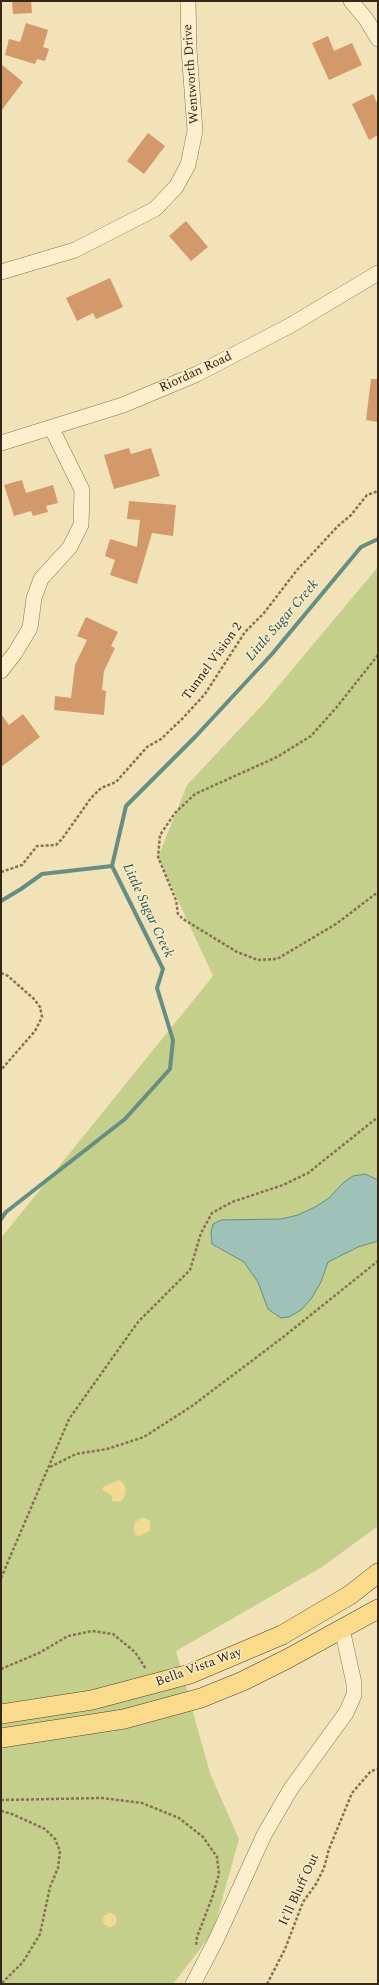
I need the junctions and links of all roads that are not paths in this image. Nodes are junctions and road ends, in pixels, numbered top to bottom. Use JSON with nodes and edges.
{"nodes":[{"id":1,"x":188,"y":1,"type":"edge"},
{"id":2,"x":351,"y":1,"type":"edge"},
{"id":3,"x":378,"y":39,"type":"edge"},
{"id":4,"x":1,"y":272,"type":"edge"},
{"id":5,"x":378,"y":273,"type":"edge"},
{"id":6,"x":52,"y":428,"type":"junction"},
{"id":7,"x":1,"y":443,"type":"edge"},
{"id":8,"x":1,"y":671,"type":"edge"},
{"id":9,"x":378,"y":1573,"type":"edge"},
{"id":10,"x":378,"y":1609,"type":"edge"},
{"id":11,"x":342,"y":1629,"type":"junction"},
{"id":12,"x":1,"y":1714,"type":"edge"},
{"id":13,"x":1,"y":1738,"type":"edge"},
{"id":14,"x":193,"y":1984,"type":"edge"}],
"edges":[{"from":1,"to":4,"type":"street","name":"Wentworth Drive"},
{"from":2,"to":3,"type":"street"},
{"from":5,"to":6,"type":"street","name":"Riordan Road"},
{"from":6,"to":7,"type":"street","name":"Riordan Road"},
{"from":6,"to":8,"type":"street"},
{"from":9,"to":12,"type":"main road","name":"Bella Vista Way"},
{"from":10,"to":11,"type":"main road","name":"Bella Vista Way"},
{"from":11,"to":13,"type":"main road","name":"Bella Vista Way"},
{"from":11,"to":14,"type":"street"}]}
